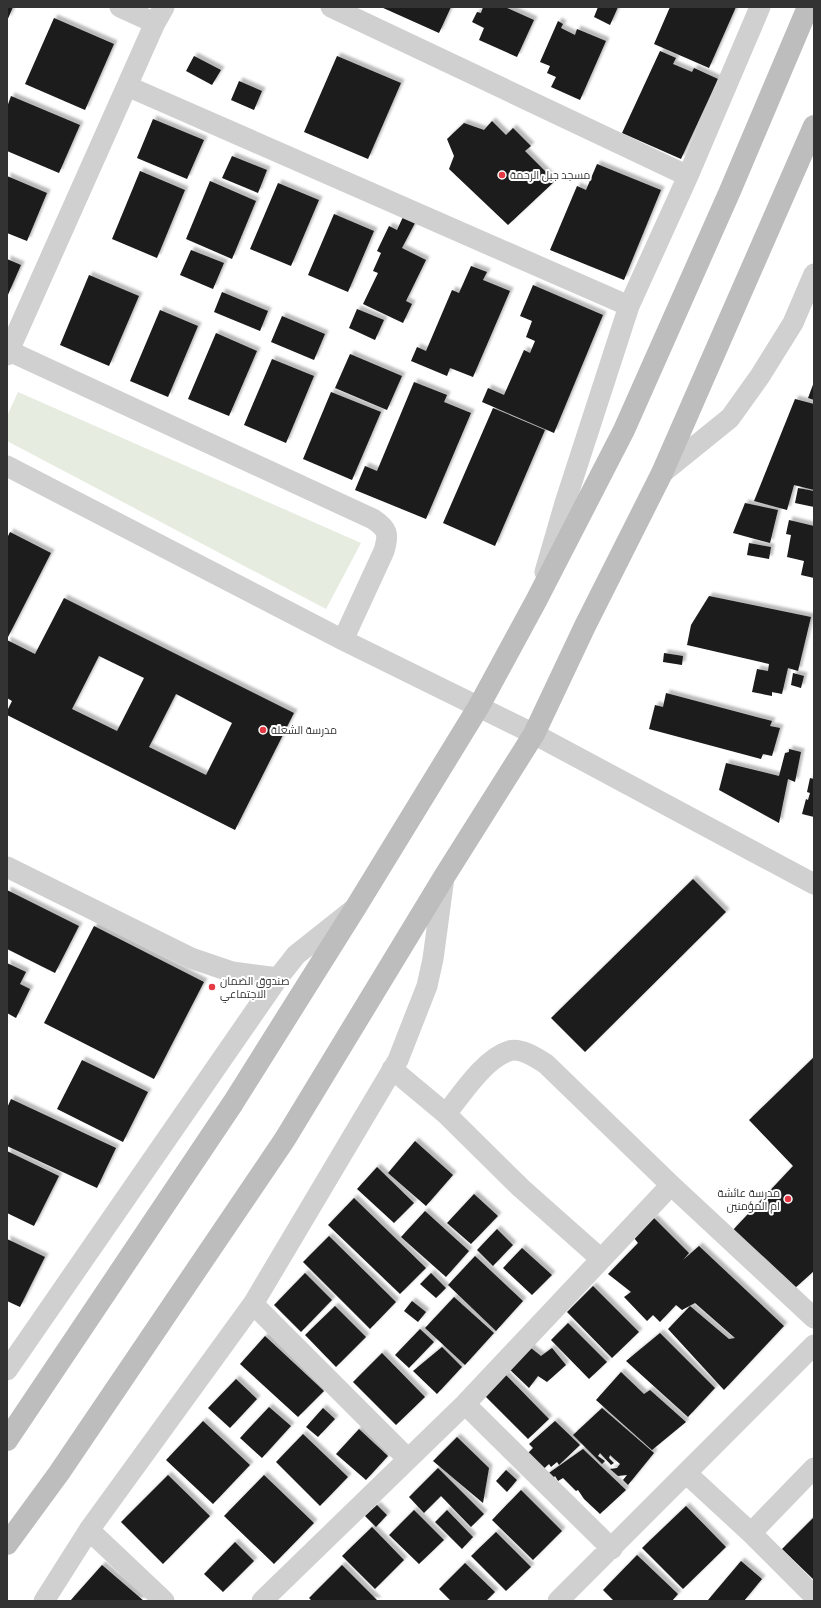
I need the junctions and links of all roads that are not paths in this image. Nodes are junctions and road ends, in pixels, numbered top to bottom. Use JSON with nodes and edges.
{"nodes":[{"id":1,"x":120,"y":7,"type":"edge"},
{"id":2,"x":331,"y":7,"type":"edge"},
{"id":3,"x":760,"y":7,"type":"edge"},
{"id":4,"x":808,"y":7,"type":"edge"},
{"id":5,"x":160,"y":15,"type":"edge"},
{"id":6,"x":127,"y":86,"type":"junction"},
{"id":7,"x":814,"y":126,"type":"edge"},
{"id":8,"x":688,"y":176,"type":"junction"},
{"id":9,"x":814,"y":274,"type":"edge"},
{"id":10,"x":629,"y":306,"type":"junction"},
{"id":11,"x":8,"y":352,"type":"edge"},
{"id":12,"x":7,"y":466,"type":"edge"},
{"id":13,"x":662,"y":473,"type":"junction"},
{"id":14,"x":536,"y":601,"type":"junction"},
{"id":15,"x":343,"y":640,"type":"junction"},
{"id":16,"x":479,"y":706,"type":"junction"},
{"id":17,"x":534,"y":734,"type":"junction"},
{"id":18,"x":7,"y":867,"type":"edge"},
{"id":19,"x":444,"y":877,"type":"junction"},
{"id":20,"x":814,"y":884,"type":"edge"},
{"id":21,"x":356,"y":907,"type":"junction"},
{"id":22,"x":278,"y":978,"type":"junction"},
{"id":23,"x":392,"y":1069,"type":"junction"},
{"id":24,"x":446,"y":1114,"type":"junction"},
{"id":25,"x":671,"y":1185,"type":"junction"},
{"id":26,"x":601,"y":1259,"type":"junction"},
{"id":27,"x":253,"y":1304,"type":"junction"},
{"id":28,"x":814,"y":1318,"type":"edge"},
{"id":29,"x":814,"y":1345,"type":"edge"},
{"id":30,"x":7,"y":1370,"type":"edge"},
{"id":31,"x":465,"y":1404,"type":"junction"},
{"id":32,"x":7,"y":1440,"type":"edge"},
{"id":33,"x":408,"y":1459,"type":"junction"},
{"id":34,"x":814,"y":1468,"type":"edge"},
{"id":35,"x":686,"y":1473,"type":"junction"},
{"id":36,"x":90,"y":1530,"type":"junction"},
{"id":37,"x":751,"y":1533,"type":"junction"},
{"id":38,"x":7,"y":1544,"type":"edge"},
{"id":39,"x":612,"y":1549,"type":"junction"},
{"id":40,"x":814,"y":1596,"type":"edge"},
{"id":41,"x":44,"y":1601,"type":"edge"},
{"id":42,"x":164,"y":1601,"type":"edge"},
{"id":43,"x":262,"y":1601,"type":"edge"},
{"id":44,"x":558,"y":1601,"type":"edge"}],
"edges":[{"from":1,"to":5,"type":"street"},
{"from":2,"to":8,"type":"street"},
{"from":3,"to":8,"type":"street"},
{"from":4,"to":14,"type":"street"},
{"from":5,"to":6,"type":"street"},
{"from":6,"to":10,"type":"street"},
{"from":6,"to":11,"type":"street"},
{"from":7,"to":13,"type":"street"},
{"from":8,"to":10,"type":"street"},
{"from":9,"to":13,"type":"street"},
{"from":10,"to":14,"type":"street"},
{"from":11,"to":15,"type":"street"},
{"from":12,"to":15,"type":"street"},
{"from":13,"to":17,"type":"street"},
{"from":14,"to":16,"type":"street"},
{"from":15,"to":16,"type":"street"},
{"from":16,"to":17,"type":"street"},
{"from":16,"to":21,"type":"street"},
{"from":17,"to":19,"type":"street"},
{"from":17,"to":20,"type":"street"},
{"from":18,"to":22,"type":"street"},
{"from":19,"to":23,"type":"street"},
{"from":19,"to":38,"type":"street"},
{"from":21,"to":22,"type":"street"},
{"from":21,"to":32,"type":"street"},
{"from":22,"to":30,"type":"street"},
{"from":23,"to":24,"type":"street"},
{"from":23,"to":27,"type":"street"},
{"from":24,"to":25,"type":"street"},
{"from":24,"to":26,"type":"street"},
{"from":25,"to":26,"type":"street"},
{"from":25,"to":28,"type":"street"},
{"from":26,"to":31,"type":"street"},
{"from":27,"to":33,"type":"street"},
{"from":27,"to":36,"type":"street"},
{"from":29,"to":35,"type":"street"},
{"from":31,"to":33,"type":"street"},
{"from":31,"to":39,"type":"street"},
{"from":33,"to":43,"type":"street"},
{"from":34,"to":37,"type":"street"},
{"from":35,"to":37,"type":"street"},
{"from":35,"to":39,"type":"street"},
{"from":36,"to":41,"type":"street"},
{"from":36,"to":42,"type":"street"},
{"from":37,"to":40,"type":"street"},
{"from":39,"to":44,"type":"street"}]}
